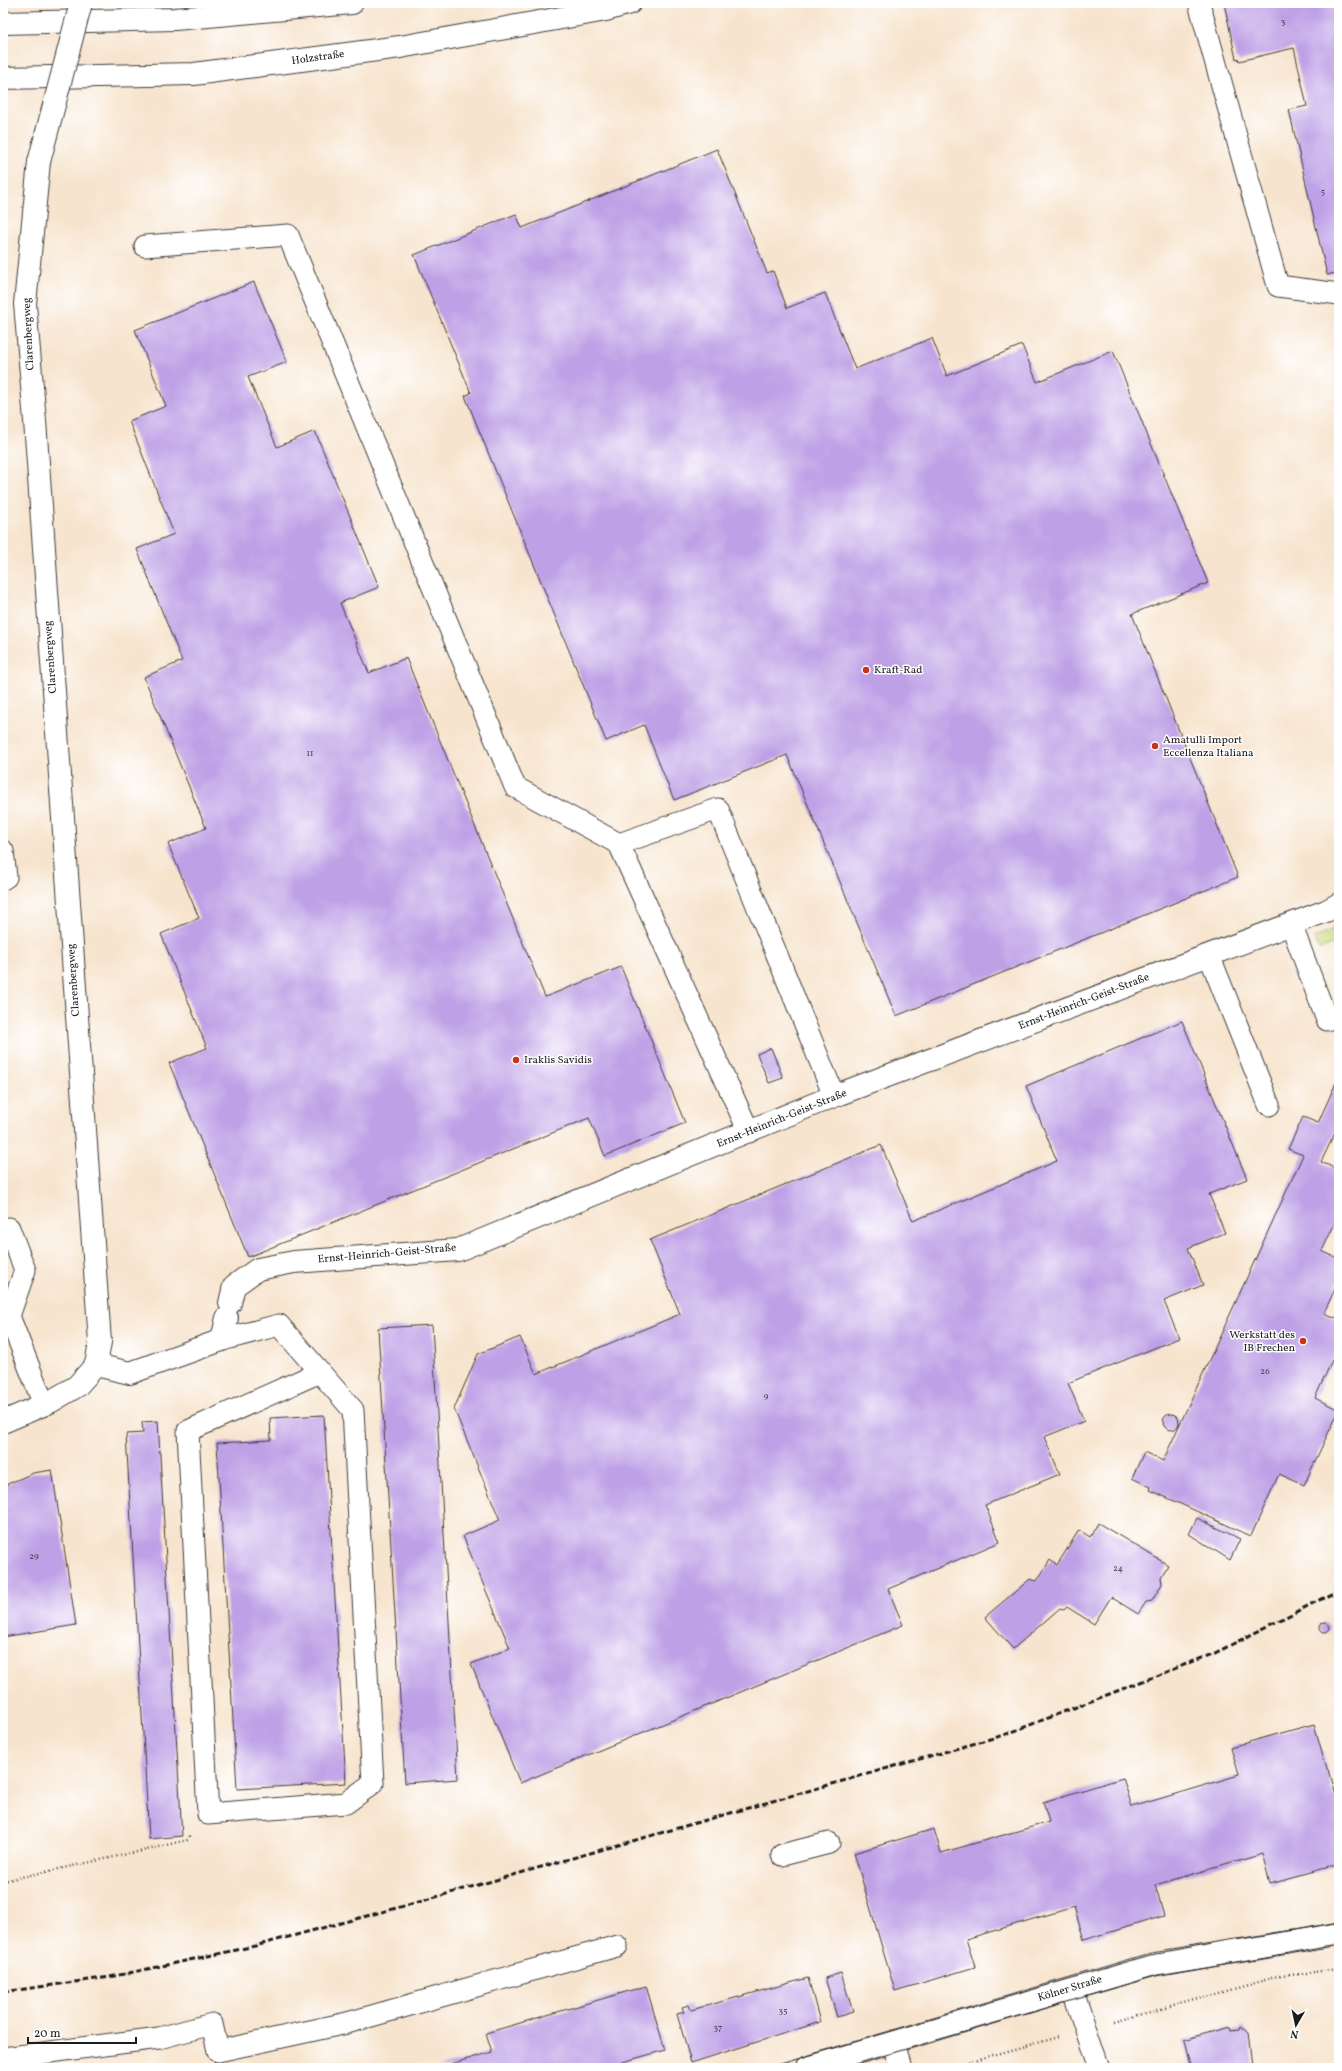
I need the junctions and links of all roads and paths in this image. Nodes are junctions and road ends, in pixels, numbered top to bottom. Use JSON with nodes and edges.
{"nodes":[{"id":1,"x":81,"y":3,"type":"edge"},
{"id":2,"x":352,"y":3,"type":"edge"},
{"id":3,"x":630,"y":3,"type":"edge"},
{"id":4,"x":1199,"y":3,"type":"edge"},
{"id":5,"x":3,"y":23,"type":"edge"},
{"id":6,"x":3,"y":78,"type":"edge"},
{"id":7,"x":145,"y":246,"type":"dead end"},
{"id":8,"x":1339,"y":294,"type":"edge"},
{"id":9,"x":619,"y":844,"type":"junction"},
{"id":10,"x":3,"y":851,"type":"edge"},
{"id":11,"x":3,"y":879,"type":"edge"},
{"id":12,"x":1339,"y":904,"type":"edge"},
{"id":13,"x":1291,"y":924,"type":"junction"},
{"id":14,"x":1210,"y":955,"type":"junction"},
{"id":15,"x":1327,"y":1020,"type":"dead end"},
{"id":16,"x":834,"y":1096,"type":"junction"},
{"id":17,"x":1269,"y":1105,"type":"dead end"},
{"id":18,"x":749,"y":1132,"type":"junction"},
{"id":19,"x":9,"y":1228,"type":"dead end"},
{"id":20,"x":222,"y":1340,"type":"junction"},
{"id":21,"x":96,"y":1365,"type":"junction"},
{"id":22,"x":320,"y":1372,"type":"junction"},
{"id":23,"x":44,"y":1405,"type":"junction"},
{"id":24,"x":3,"y":1422,"type":"edge"},
{"id":25,"x":208,"y":1814,"type":"junction"},
{"id":26,"x":829,"y":1843,"type":"dead end"},
{"id":27,"x":782,"y":1855,"type":"dead end"},
{"id":28,"x":3,"y":1881,"type":"edge"},
{"id":29,"x":1339,"y":1934,"type":"edge"},
{"id":30,"x":617,"y":1946,"type":"dead end"},
{"id":31,"x":1339,"y":1970,"type":"edge"},
{"id":32,"x":1072,"y":1988,"type":"junction"},
{"id":33,"x":1087,"y":2029,"type":"junction"},
{"id":34,"x":893,"y":2043,"type":"junction"},
{"id":35,"x":3,"y":2058,"type":"edge"},
{"id":36,"x":806,"y":2068,"type":"edge"},
{"id":37,"x":900,"y":2068,"type":"edge"},
{"id":38,"x":944,"y":2068,"type":"edge"},
{"id":39,"x":1099,"y":2068,"type":"edge"}],
"edges":[{"from":1,"to":21,"type":"street","name":"Clarenbergweg","bridge":true},
{"from":2,"to":5,"type":"street"},
{"from":3,"to":6,"type":"street","name":"Holzstraße"},
{"from":4,"to":8,"type":"lane"},
{"from":7,"to":9,"type":"lane"},
{"from":9,"to":16,"type":"lane"},
{"from":9,"to":18,"type":"lane"},
{"from":10,"to":11,"type":"lane"},
{"from":12,"to":13,"type":"street","name":"Ernst-Heinrich-Geist-Straße"},
{"from":13,"to":14,"type":"street","name":"Ernst-Heinrich-Geist-Straße"},
{"from":13,"to":15,"type":"lane"},
{"from":14,"to":16,"type":"street","name":"Ernst-Heinrich-Geist-Straße"},
{"from":14,"to":17,"type":"lane"},
{"from":16,"to":18,"type":"street","name":"Ernst-Heinrich-Geist-Straße"},
{"from":18,"to":20,"type":"street","name":"Ernst-Heinrich-Geist-Straße"},
{"from":19,"to":23,"type":"lane"},
{"from":20,"to":21,"type":"street"},
{"from":20,"to":22,"type":"lane"},
{"from":21,"to":23,"type":"street"},
{"from":22,"to":25,"type":"lane"},
{"from":22,"to":25,"type":"lane"},
{"from":23,"to":24,"type":"street"},
{"from":25,"to":28,"type":"path"},
{"from":26,"to":27,"type":"lane"},
{"from":29,"to":32,"type":"street","name":"Kölner Straße"},
{"from":30,"to":35,"type":"lane"},
{"from":31,"to":33,"type":"path"},
{"from":32,"to":33,"type":"lane"},
{"from":32,"to":34,"type":"street","name":"Kölner Straße"},
{"from":33,"to":38,"type":"path"},
{"from":33,"to":39,"type":"lane"},
{"from":34,"to":36,"type":"street","name":"Kölner Straße"},
{"from":34,"to":37,"type":"lane"}]}
